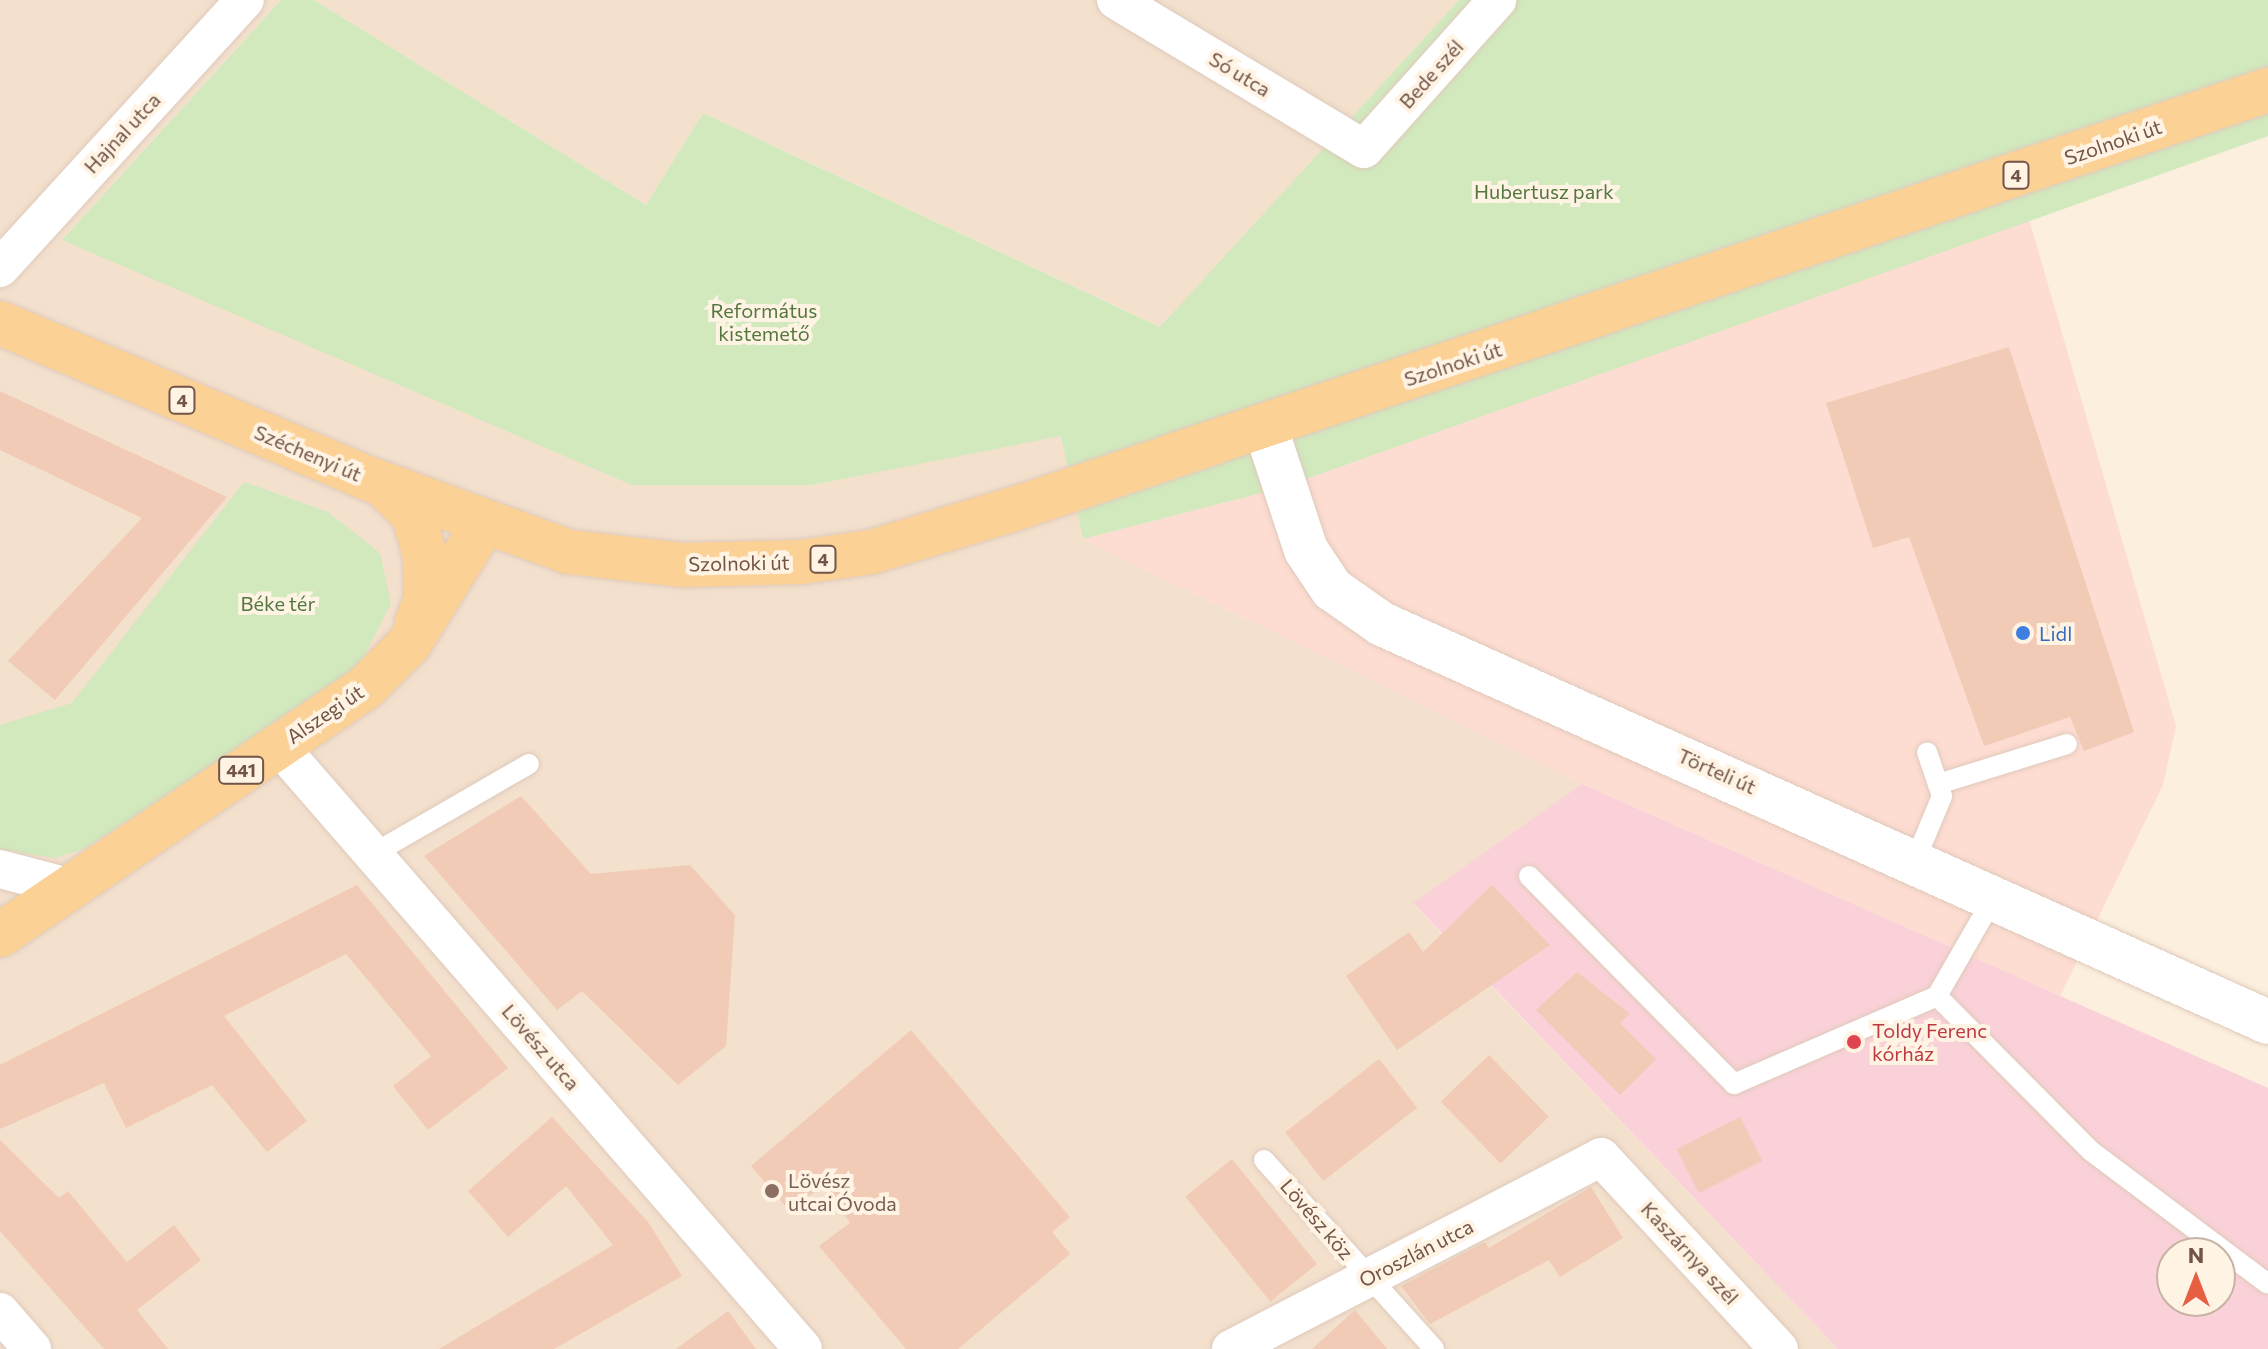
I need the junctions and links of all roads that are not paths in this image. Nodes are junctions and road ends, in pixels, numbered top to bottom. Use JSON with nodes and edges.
{"nodes":[{"id":1,"x":245,"y":0,"type":"edge"},
{"id":2,"x":1116,"y":0,"type":"edge"},
{"id":3,"x":1497,"y":0,"type":"edge"},
{"id":4,"x":2268,"y":90,"type":"edge"},
{"id":5,"x":1364,"y":149,"type":"joint"},
{"id":6,"x":0,"y":268,"type":"edge"},
{"id":7,"x":0,"y":323,"type":"edge"},
{"id":8,"x":1265,"y":426,"type":"junction"},
{"id":9,"x":364,"y":477,"type":"junction"},
{"id":10,"x":483,"y":525,"type":"junction"},
{"id":11,"x":624,"y":559,"type":"joint"},
{"id":12,"x":409,"y":644,"type":"junction"},
{"id":13,"x":2067,"y":744,"type":"dead end"},
{"id":14,"x":278,"y":745,"type":"junction"},
{"id":15,"x":1927,"y":752,"type":"dead end"},
{"id":16,"x":529,"y":764,"type":"dead end"},
{"id":17,"x":1938,"y":784,"type":"junction"},
{"id":18,"x":373,"y":854,"type":"junction"},
{"id":19,"x":1915,"y":861,"type":"junction"},
{"id":20,"x":0,"y":869,"type":"edge"},
{"id":21,"x":1529,"y":876,"type":"dead end"},
{"id":22,"x":64,"y":886,"type":"junction"},
{"id":23,"x":1994,"y":897,"type":"junction"},
{"id":24,"x":0,"y":935,"type":"edge"},
{"id":25,"x":1937,"y":996,"type":"junction"},
{"id":26,"x":2268,"y":1022,"type":"edge"},
{"id":27,"x":1601,"y":1157,"type":"joint"},
{"id":28,"x":1264,"y":1160,"type":"dead end"},
{"id":29,"x":1368,"y":1278,"type":"junction"},
{"id":30,"x":2268,"y":1284,"type":"edge"},
{"id":31,"x":0,"y":1312,"type":"edge"},
{"id":32,"x":32,"y":1349,"type":"edge"},
{"id":33,"x":803,"y":1349,"type":"edge"},
{"id":34,"x":1231,"y":1349,"type":"edge"},
{"id":35,"x":1434,"y":1349,"type":"edge"},
{"id":36,"x":1779,"y":1349,"type":"edge"}],
"edges":[{"from":1,"to":6,"type":"street","name":"Hajnal utca"},
{"from":2,"to":5,"type":"street","name":"Só utca"},
{"from":3,"to":5,"type":"street","name":"Bede szél"},
{"from":4,"to":8,"type":"main road","name":"Szolnoki út","number":"4"},
{"from":7,"to":9,"type":"main road","name":"Széchenyi út","number":"4"},
{"from":8,"to":11,"type":"main road","name":"Szolnoki út","number":"4"},
{"from":8,"to":19,"type":"main road","name":"Törteli út"},
{"from":9,"to":10,"type":"main road","name":"Széchenyi út","number":"4"},
{"from":9,"to":12,"type":"main road","number":"441"},
{"from":10,"to":11,"type":"main road","name":"Széchenyi út","number":"4"},
{"from":10,"to":12,"type":"main road","name":"Alszegi út","number":"441"},
{"from":12,"to":14,"type":"main road","name":"Alszegi út","number":"441"},
{"from":13,"to":17,"type":"lane"},
{"from":14,"to":18,"type":"street","name":"Lövész utca"},
{"from":14,"to":22,"type":"main road","name":"Alszegi út","number":"441"},
{"from":15,"to":17,"type":"lane"},
{"from":16,"to":18,"type":"lane"},
{"from":17,"to":19,"type":"lane"},
{"from":18,"to":33,"type":"street","name":"Lövész utca"},
{"from":19,"to":23,"type":"main road","name":"Törteli út"},
{"from":20,"to":22,"type":"street"},
{"from":21,"to":25,"type":"lane"},
{"from":22,"to":24,"type":"main road","name":"Alszegi út","number":"441"},
{"from":23,"to":25,"type":"lane"},
{"from":23,"to":26,"type":"main road","name":"Törteli út"},
{"from":25,"to":30,"type":"lane"},
{"from":27,"to":29,"type":"street","name":"Oroszlán utca"},
{"from":27,"to":36,"type":"street","name":"Kaszárnya szél"},
{"from":28,"to":29,"type":"lane","name":"Lövész köz"},
{"from":29,"to":34,"type":"street","name":"Oroszlán utca"},
{"from":29,"to":35,"type":"lane","name":"Lövész köz"},
{"from":31,"to":32,"type":"street"}]}
